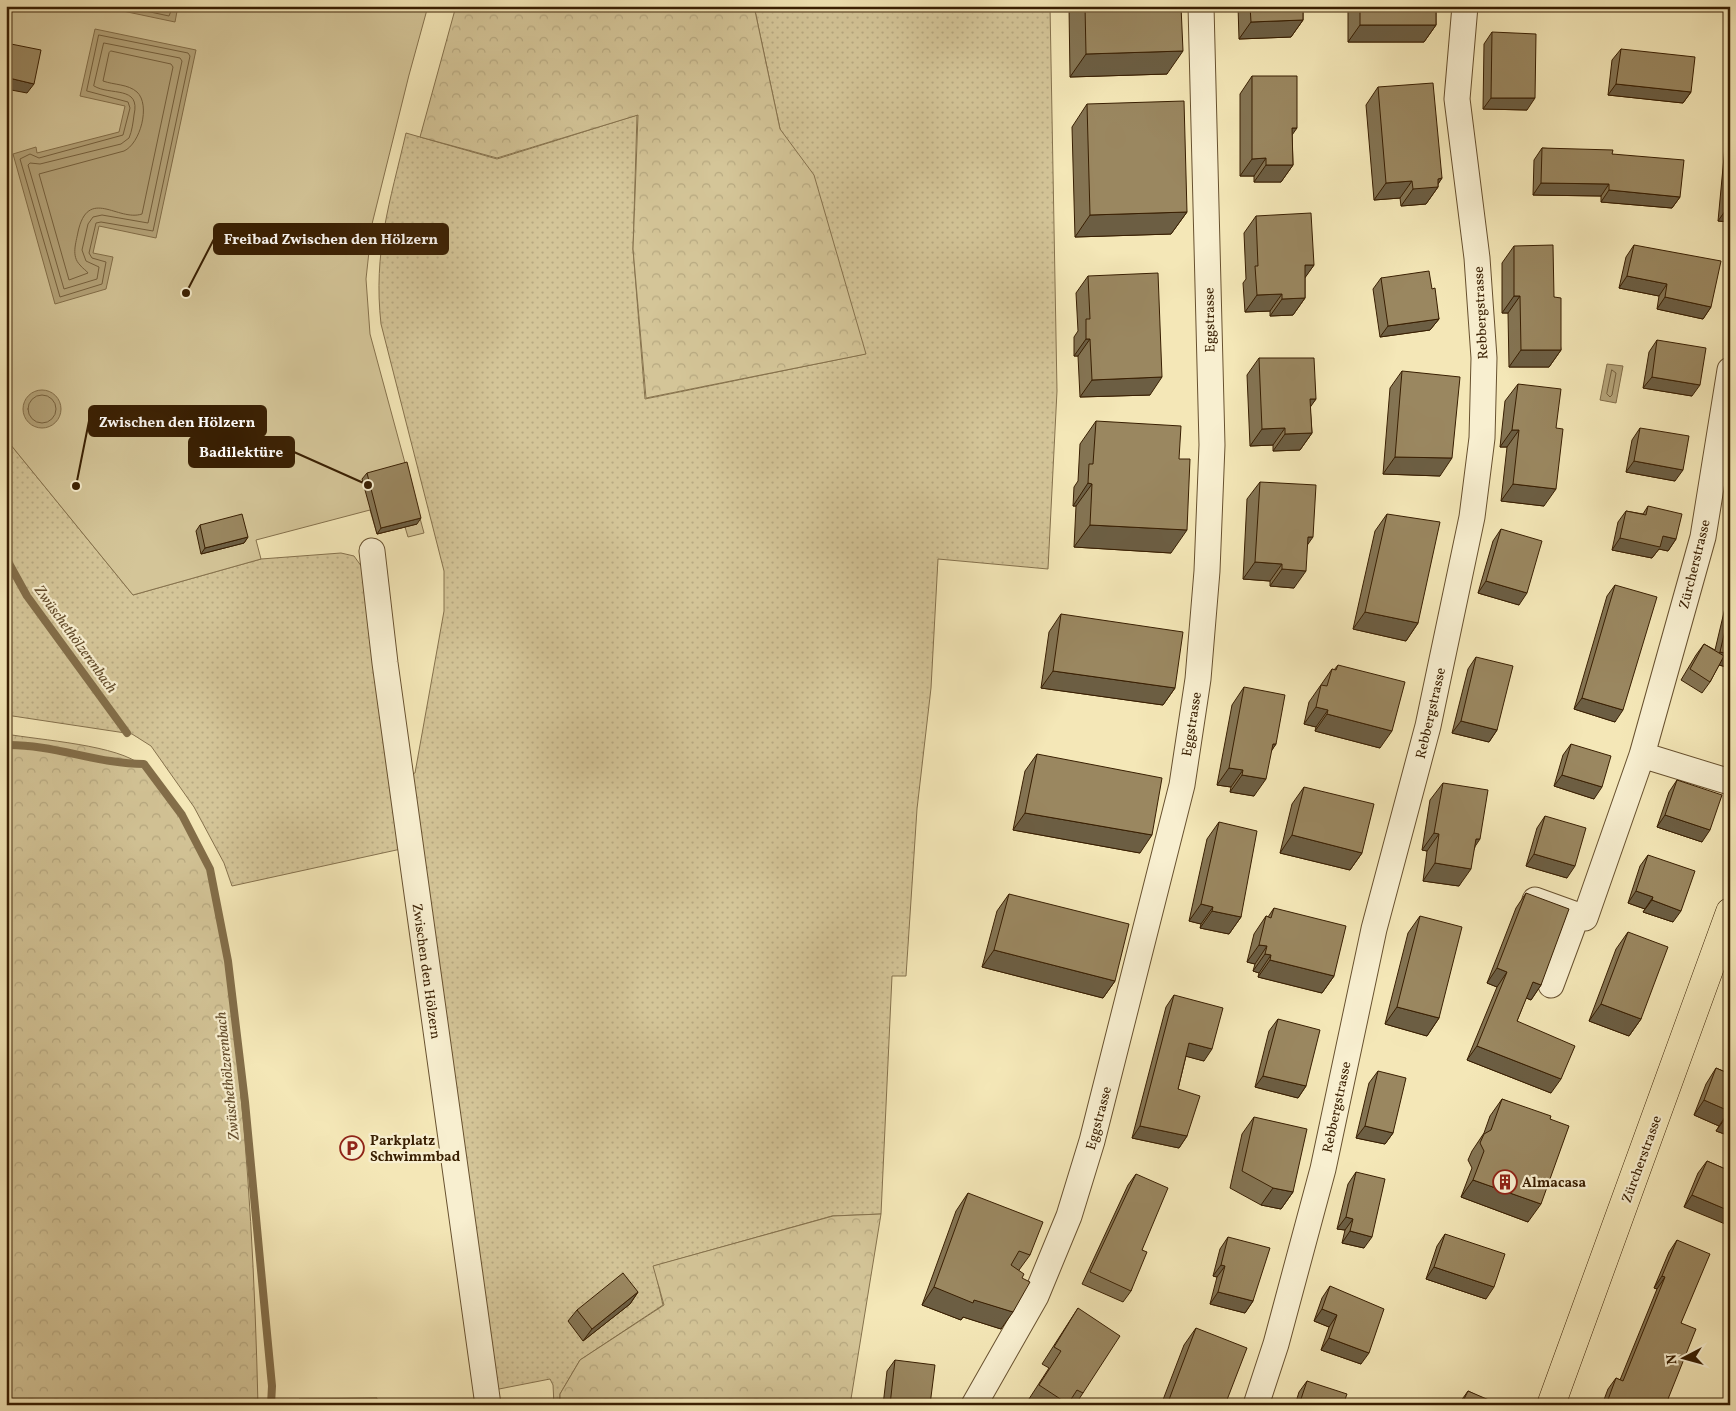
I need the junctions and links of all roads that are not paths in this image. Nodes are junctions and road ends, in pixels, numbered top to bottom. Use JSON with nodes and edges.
{"nodes":[{"id":1,"x":1201,"y":6,"type":"edge"},
{"id":2,"x":1466,"y":6,"type":"edge"},
{"id":3,"x":1730,"y":370,"type":"edge"},
{"id":4,"x":372,"y":551,"type":"dead end"},
{"id":5,"x":1642,"y":755,"type":"junction"},
{"id":6,"x":1730,"y":782,"type":"edge"},
{"id":7,"x":1531,"y":898,"type":"edge"},
{"id":8,"x":1730,"y":912,"type":"edge"},
{"id":9,"x":1581,"y":917,"type":"junction"},
{"id":10,"x":1723,"y":953,"type":"edge"},
{"id":11,"x":1550,"y":985,"type":"dead end"},
{"id":12,"x":487,"y":1398,"type":"edge"},
{"id":13,"x":974,"y":1405,"type":"edge"},
{"id":14,"x":1256,"y":1405,"type":"edge"},
{"id":15,"x":1552,"y":1405,"type":"edge"}],
"edges":[{"from":1,"to":13,"type":"street","name":"Eggstrasse"},
{"from":2,"to":14,"type":"street","name":"Rebbergstrasse"},
{"from":3,"to":5,"type":"street","name":"Zürcherstrasse"},
{"from":4,"to":12,"type":"street","name":"Zwischen den Hölzern"},
{"from":5,"to":6,"type":"street"},
{"from":5,"to":9,"type":"street","name":"Zürcherstrasse"},
{"from":7,"to":9,"type":"street"},
{"from":8,"to":10,"type":"main road","name":"Zürcherstrasse"},
{"from":9,"to":11,"type":"street","name":"Zürcherstrasse"},
{"from":10,"to":15,"type":"main road","name":"Zürcherstrasse"}]}
